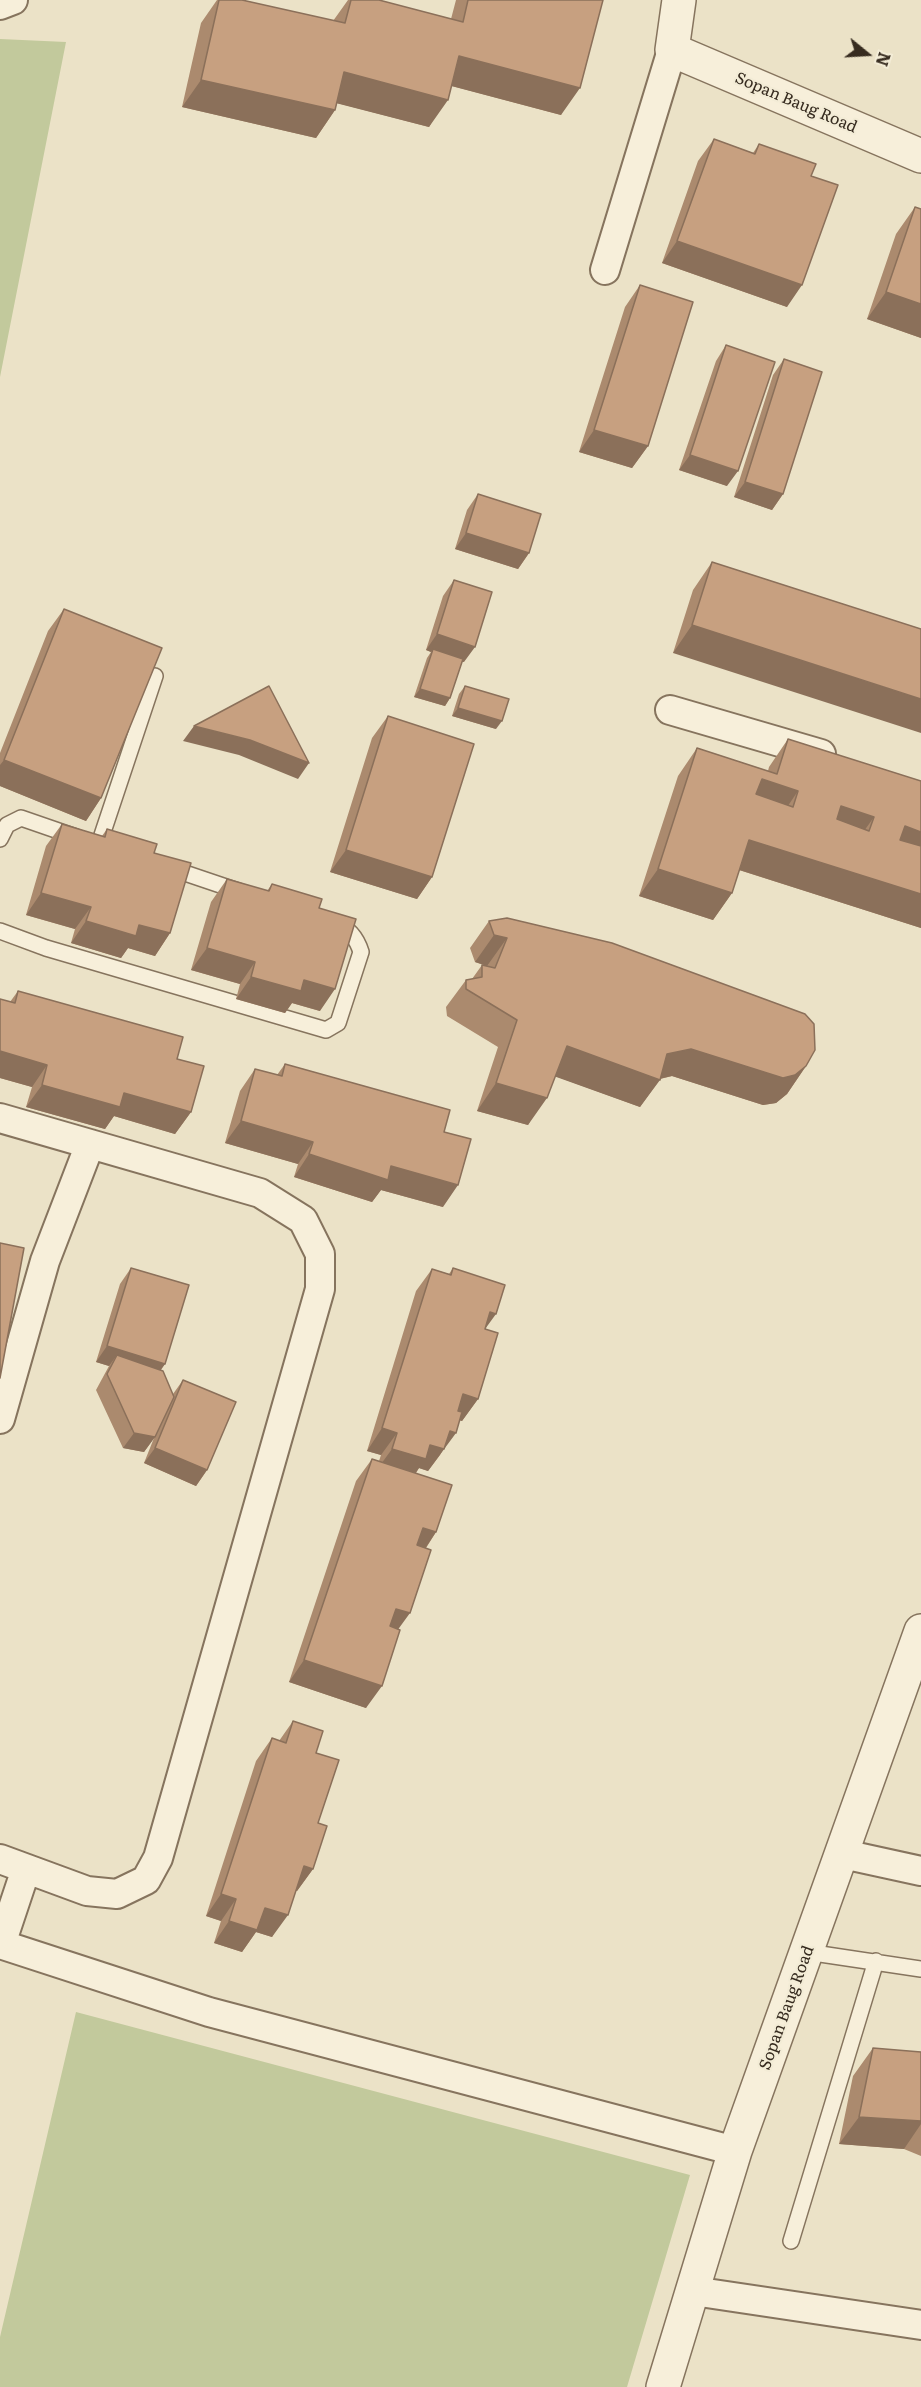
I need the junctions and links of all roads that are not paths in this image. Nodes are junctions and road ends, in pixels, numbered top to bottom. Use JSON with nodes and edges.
{"nodes":[{"id":1,"x":13,"y":0,"type":"edge"},
{"id":2,"x":679,"y":0,"type":"edge"},
{"id":3,"x":0,"y":5,"type":"edge"},
{"id":4,"x":672,"y":50,"type":"junction"},
{"id":5,"x":921,"y":156,"type":"edge"},
{"id":6,"x":605,"y":270,"type":"dead end"},
{"id":7,"x":155,"y":676,"type":"edge"},
{"id":8,"x":670,"y":710,"type":"dead end"},
{"id":9,"x":841,"y":760,"type":"edge"},
{"id":10,"x":0,"y":839,"type":"edge"},
{"id":11,"x":155,"y":863,"type":"edge"},
{"id":12,"x":255,"y":897,"type":"edge"},
{"id":13,"x":322,"y":919,"type":"edge"},
{"id":14,"x":0,"y":931,"type":"edge"},
{"id":15,"x":0,"y":1118,"type":"edge"},
{"id":16,"x":90,"y":1144,"type":"junction"},
{"id":17,"x":0,"y":1419,"type":"edge"},
{"id":18,"x":921,"y":1631,"type":"edge"},
{"id":19,"x":843,"y":1854,"type":"junction"},
{"id":20,"x":0,"y":1859,"type":"edge"},
{"id":21,"x":26,"y":1869,"type":"junction"},
{"id":22,"x":921,"y":1872,"type":"edge"},
{"id":23,"x":0,"y":1944,"type":"edge"},
{"id":24,"x":807,"y":1952,"type":"junction"},
{"id":25,"x":876,"y":1961,"type":"junction"},
{"id":26,"x":921,"y":1969,"type":"edge"},
{"id":27,"x":735,"y":2151,"type":"junction"},
{"id":28,"x":792,"y":2241,"type":"dead end"},
{"id":29,"x":693,"y":2291,"type":"junction"},
{"id":30,"x":921,"y":2325,"type":"edge"},
{"id":31,"x":663,"y":2387,"type":"edge"}],
"edges":[{"from":1,"to":3,"type":"street"},
{"from":2,"to":4,"type":"street"},
{"from":4,"to":5,"type":"street","name":"Sopan Baug Road"},
{"from":4,"to":6,"type":"street"},
{"from":7,"to":10,"type":"lane"},
{"from":8,"to":9,"type":"street"},
{"from":11,"to":12,"type":"lane"},
{"from":13,"to":14,"type":"lane"},
{"from":15,"to":16,"type":"street"},
{"from":16,"to":17,"type":"street"},
{"from":16,"to":21,"type":"street"},
{"from":18,"to":19,"type":"street","name":"Sopan Baug Road"},
{"from":19,"to":22,"type":"street"},
{"from":19,"to":24,"type":"street","name":"Sopan Baug Road"},
{"from":20,"to":21,"type":"street"},
{"from":21,"to":23,"type":"street"},
{"from":23,"to":27,"type":"street"},
{"from":24,"to":25,"type":"lane"},
{"from":24,"to":27,"type":"street","name":"Sopan Baug Road"},
{"from":25,"to":26,"type":"lane"},
{"from":25,"to":28,"type":"lane"},
{"from":27,"to":29,"type":"street","name":"Sopan Baug Road"},
{"from":29,"to":30,"type":"street"},
{"from":29,"to":31,"type":"street","name":"Sopan Baug Road"}]}
